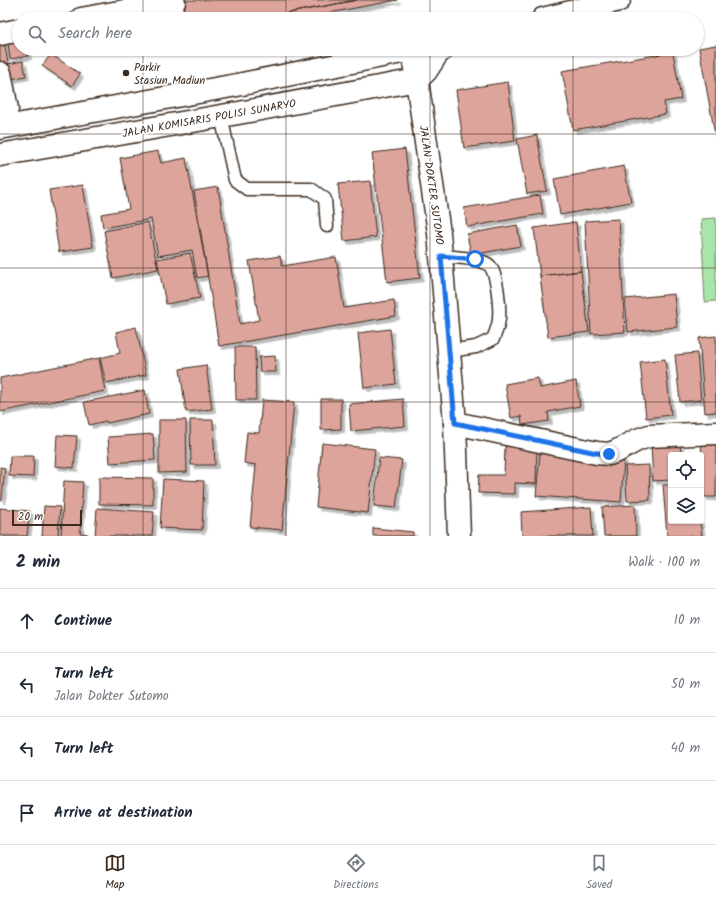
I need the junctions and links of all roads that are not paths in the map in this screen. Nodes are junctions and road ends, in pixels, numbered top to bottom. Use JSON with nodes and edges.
{"nodes":[{"id":1,"x":619,"y":0,"type":"edge"},
{"id":2,"x":174,"y":2,"type":"dead end"},
{"id":3,"x":119,"y":12,"type":"edge"},
{"id":4,"x":571,"y":12,"type":"edge"},
{"id":5,"x":12,"y":31,"type":"edge"},
{"id":6,"x":0,"y":34,"type":"edge"},
{"id":7,"x":384,"y":56,"type":"edge"},
{"id":8,"x":415,"y":56,"type":"edge"},
{"id":9,"x":436,"y":56,"type":"edge"},
{"id":10,"x":0,"y":73,"type":"edge"},
{"id":11,"x":417,"y":80,"type":"junction"},
{"id":12,"x":237,"y":85,"type":"junction"},
{"id":13,"x":0,"y":110,"type":"edge"},
{"id":14,"x":244,"y":112,"type":"junction"},
{"id":15,"x":221,"y":116,"type":"junction"},
{"id":16,"x":0,"y":128,"type":"edge"},
{"id":17,"x":0,"y":155,"type":"edge"},
{"id":18,"x":328,"y":226,"type":"dead end"},
{"id":19,"x":441,"y":256,"type":"junction"},
{"id":20,"x":449,"y":351,"type":"junction"},
{"id":21,"x":455,"y":423,"type":"junction"},
{"id":22,"x":716,"y":433,"type":"edge"},
{"id":23,"x":459,"y":536,"type":"edge"}],
"edges":[{"from":1,"to":4,"type":"main road"},
{"from":2,"to":3,"type":"main road"},
{"from":5,"to":6,"type":"main road"},
{"from":7,"to":12,"type":"main road"},
{"from":8,"to":11,"type":"main road","name":"JALAN DOKTER SUTOMO"},
{"from":9,"to":11,"type":"main road"},
{"from":10,"to":13,"type":"main road"},
{"from":11,"to":14,"type":"main road","name":"JALAN KOMISARIS POLISI SUNARYO"},
{"from":11,"to":19,"type":"main road","name":"JALAN DOKTER SUTOMO"},
{"from":12,"to":14,"type":"main road"},
{"from":12,"to":16,"type":"main road"},
{"from":14,"to":15,"type":"main road","name":"JALAN KOMISARIS POLISI SUNARYO"},
{"from":15,"to":17,"type":"main road","name":"JALAN KOMISARIS POLISI SUNARYO"},
{"from":15,"to":18,"type":"lane"},
{"from":19,"to":20,"type":"main road","name":"JALAN DOKTER SUTOMO"},
{"from":19,"to":20,"type":"lane"},
{"from":20,"to":21,"type":"main road","name":"JALAN DOKTER SUTOMO"},
{"from":21,"to":22,"type":"main road"},
{"from":21,"to":23,"type":"main road","name":"JALAN DOKTER SUTOMO"}]}
